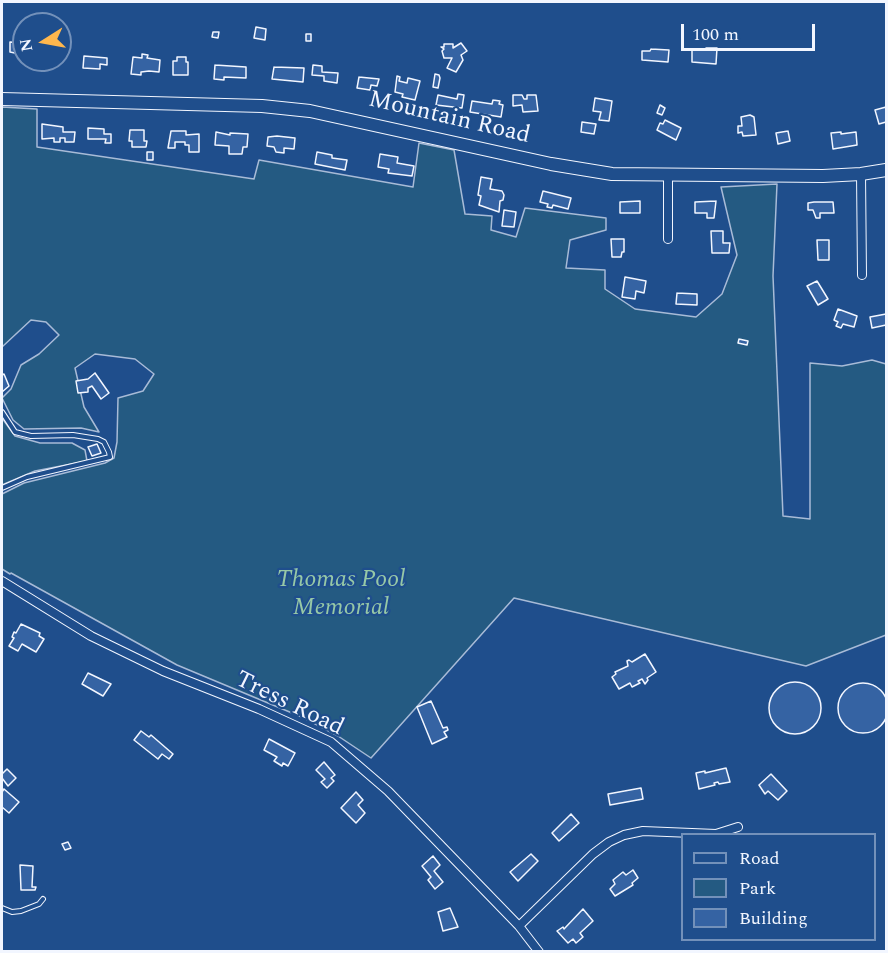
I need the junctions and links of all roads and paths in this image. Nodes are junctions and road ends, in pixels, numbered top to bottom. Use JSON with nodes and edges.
{"nodes":[{"id":1,"x":2,"y":99,"type":"edge"},
{"id":2,"x":886,"y":170,"type":"edge"},
{"id":3,"x":861,"y":174,"type":"junction"},
{"id":4,"x":668,"y":176,"type":"junction"},
{"id":5,"x":668,"y":239,"type":"dead end"},
{"id":6,"x":862,"y":275,"type":"dead end"},
{"id":7,"x":2,"y":412,"type":"edge"},
{"id":8,"x":2,"y":488,"type":"edge"},
{"id":9,"x":2,"y":581,"type":"edge"},
{"id":10,"x":738,"y":827,"type":"dead end"},
{"id":11,"x":692,"y":833,"type":"edge"},
{"id":12,"x":719,"y":833,"type":"edge"},
{"id":13,"x":43,"y":898,"type":"dead end"},
{"id":14,"x":2,"y":908,"type":"edge"},
{"id":15,"x":519,"y":926,"type":"junction"},
{"id":16,"x":539,"y":951,"type":"edge"}],
"edges":[{"from":1,"to":4,"type":"main road","name":"Mountain Road"},
{"from":2,"to":3,"type":"main road","name":"Mountain Road"},
{"from":3,"to":4,"type":"main road","name":"Mountain Road"},
{"from":3,"to":6,"type":"street"},
{"from":4,"to":5,"type":"street"},
{"from":7,"to":8,"type":"lane"},
{"from":9,"to":15,"type":"street","name":"Tress Road"},
{"from":10,"to":12,"type":"street"},
{"from":11,"to":15,"type":"street"},
{"from":13,"to":14,"type":"lane"},
{"from":15,"to":16,"type":"street","name":"Tress Road"}]}
